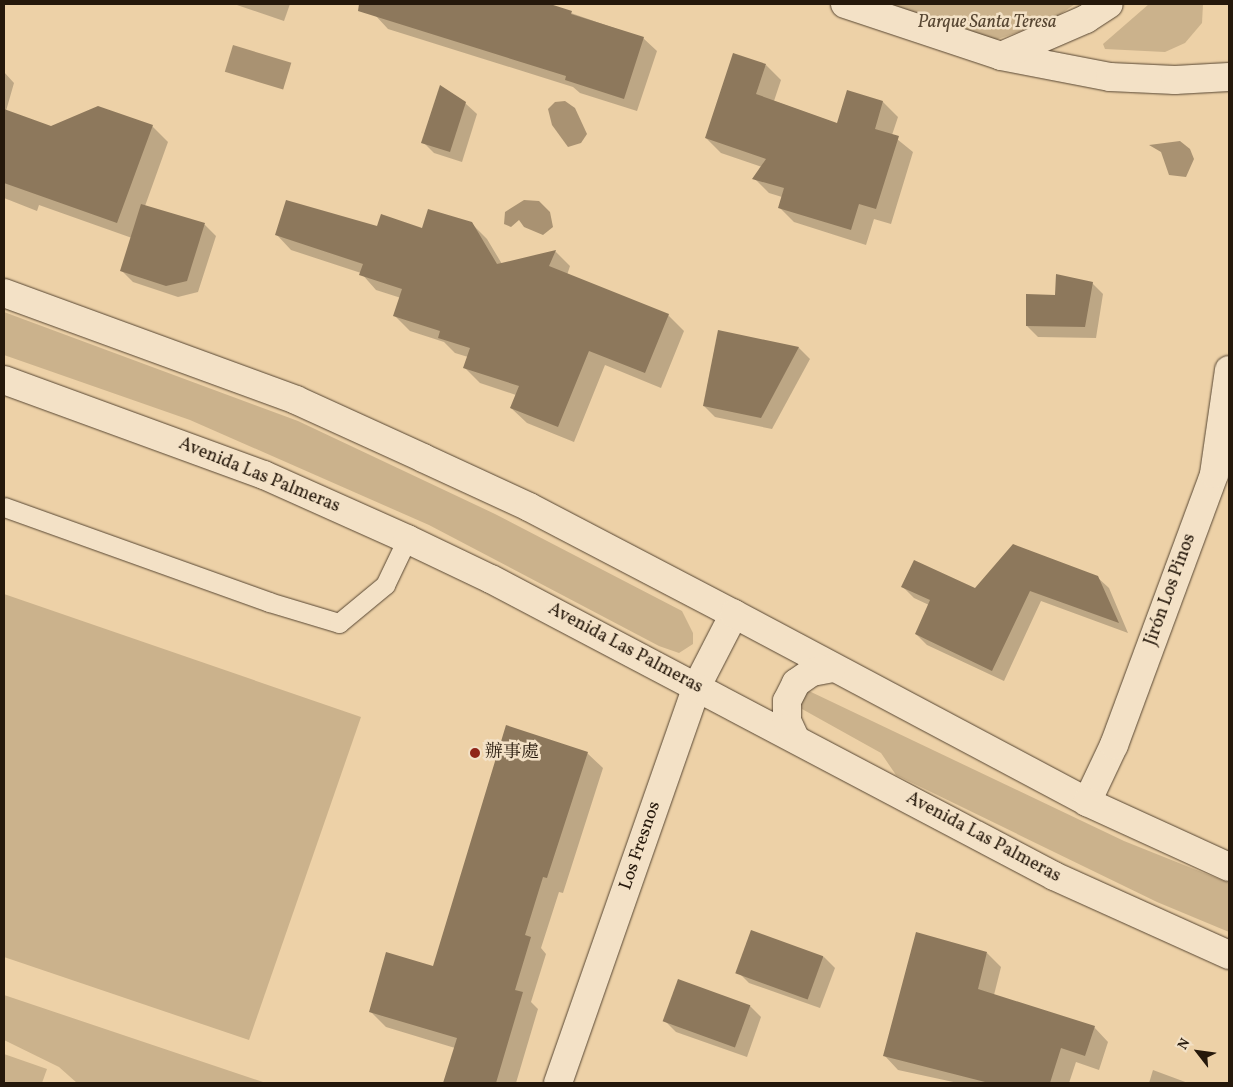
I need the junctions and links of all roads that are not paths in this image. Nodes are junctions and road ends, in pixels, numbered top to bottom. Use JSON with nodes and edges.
{"nodes":[{"id":1,"x":845,"y":4,"type":"edge"},
{"id":2,"x":1109,"y":4,"type":"edge"},
{"id":3,"x":1001,"y":56,"type":"junction"},
{"id":4,"x":1229,"y":76,"type":"edge"},
{"id":5,"x":4,"y":293,"type":"edge"},
{"id":6,"x":1229,"y":370,"type":"edge"},
{"id":7,"x":4,"y":380,"type":"edge"},
{"id":8,"x":4,"y":507,"type":"edge"},
{"id":9,"x":407,"y":539,"type":"junction"},
{"id":10,"x":734,"y":614,"type":"junction"},
{"id":11,"x":832,"y":668,"type":"junction"},
{"id":12,"x":697,"y":686,"type":"junction"},
{"id":13,"x":795,"y":738,"type":"junction"},
{"id":14,"x":1087,"y":802,"type":"junction"},
{"id":15,"x":1229,"y":867,"type":"edge"},
{"id":16,"x":1229,"y":955,"type":"edge"},
{"id":17,"x":558,"y":1083,"type":"edge"}],
"edges":[{"from":1,"to":3,"type":"main road"},
{"from":2,"to":3,"type":"main road"},
{"from":3,"to":4,"type":"main road"},
{"from":5,"to":10,"type":"main road"},
{"from":6,"to":14,"type":"main road","name":"Jirón Los Pinos"},
{"from":7,"to":9,"type":"main road","name":"Avenida Las Palmeras"},
{"from":8,"to":9,"type":"lane"},
{"from":9,"to":12,"type":"main road","name":"Avenida Las Palmeras"},
{"from":10,"to":11,"type":"main road"},
{"from":10,"to":12,"type":"main road","name":"Los Fresnos"},
{"from":11,"to":13,"type":"main road"},
{"from":11,"to":14,"type":"main road"},
{"from":12,"to":13,"type":"main road","name":"Avenida Las Palmeras"},
{"from":12,"to":17,"type":"main road","name":"Los Fresnos"},
{"from":13,"to":16,"type":"main road","name":"Avenida Las Palmeras"},
{"from":14,"to":15,"type":"main road"}]}
